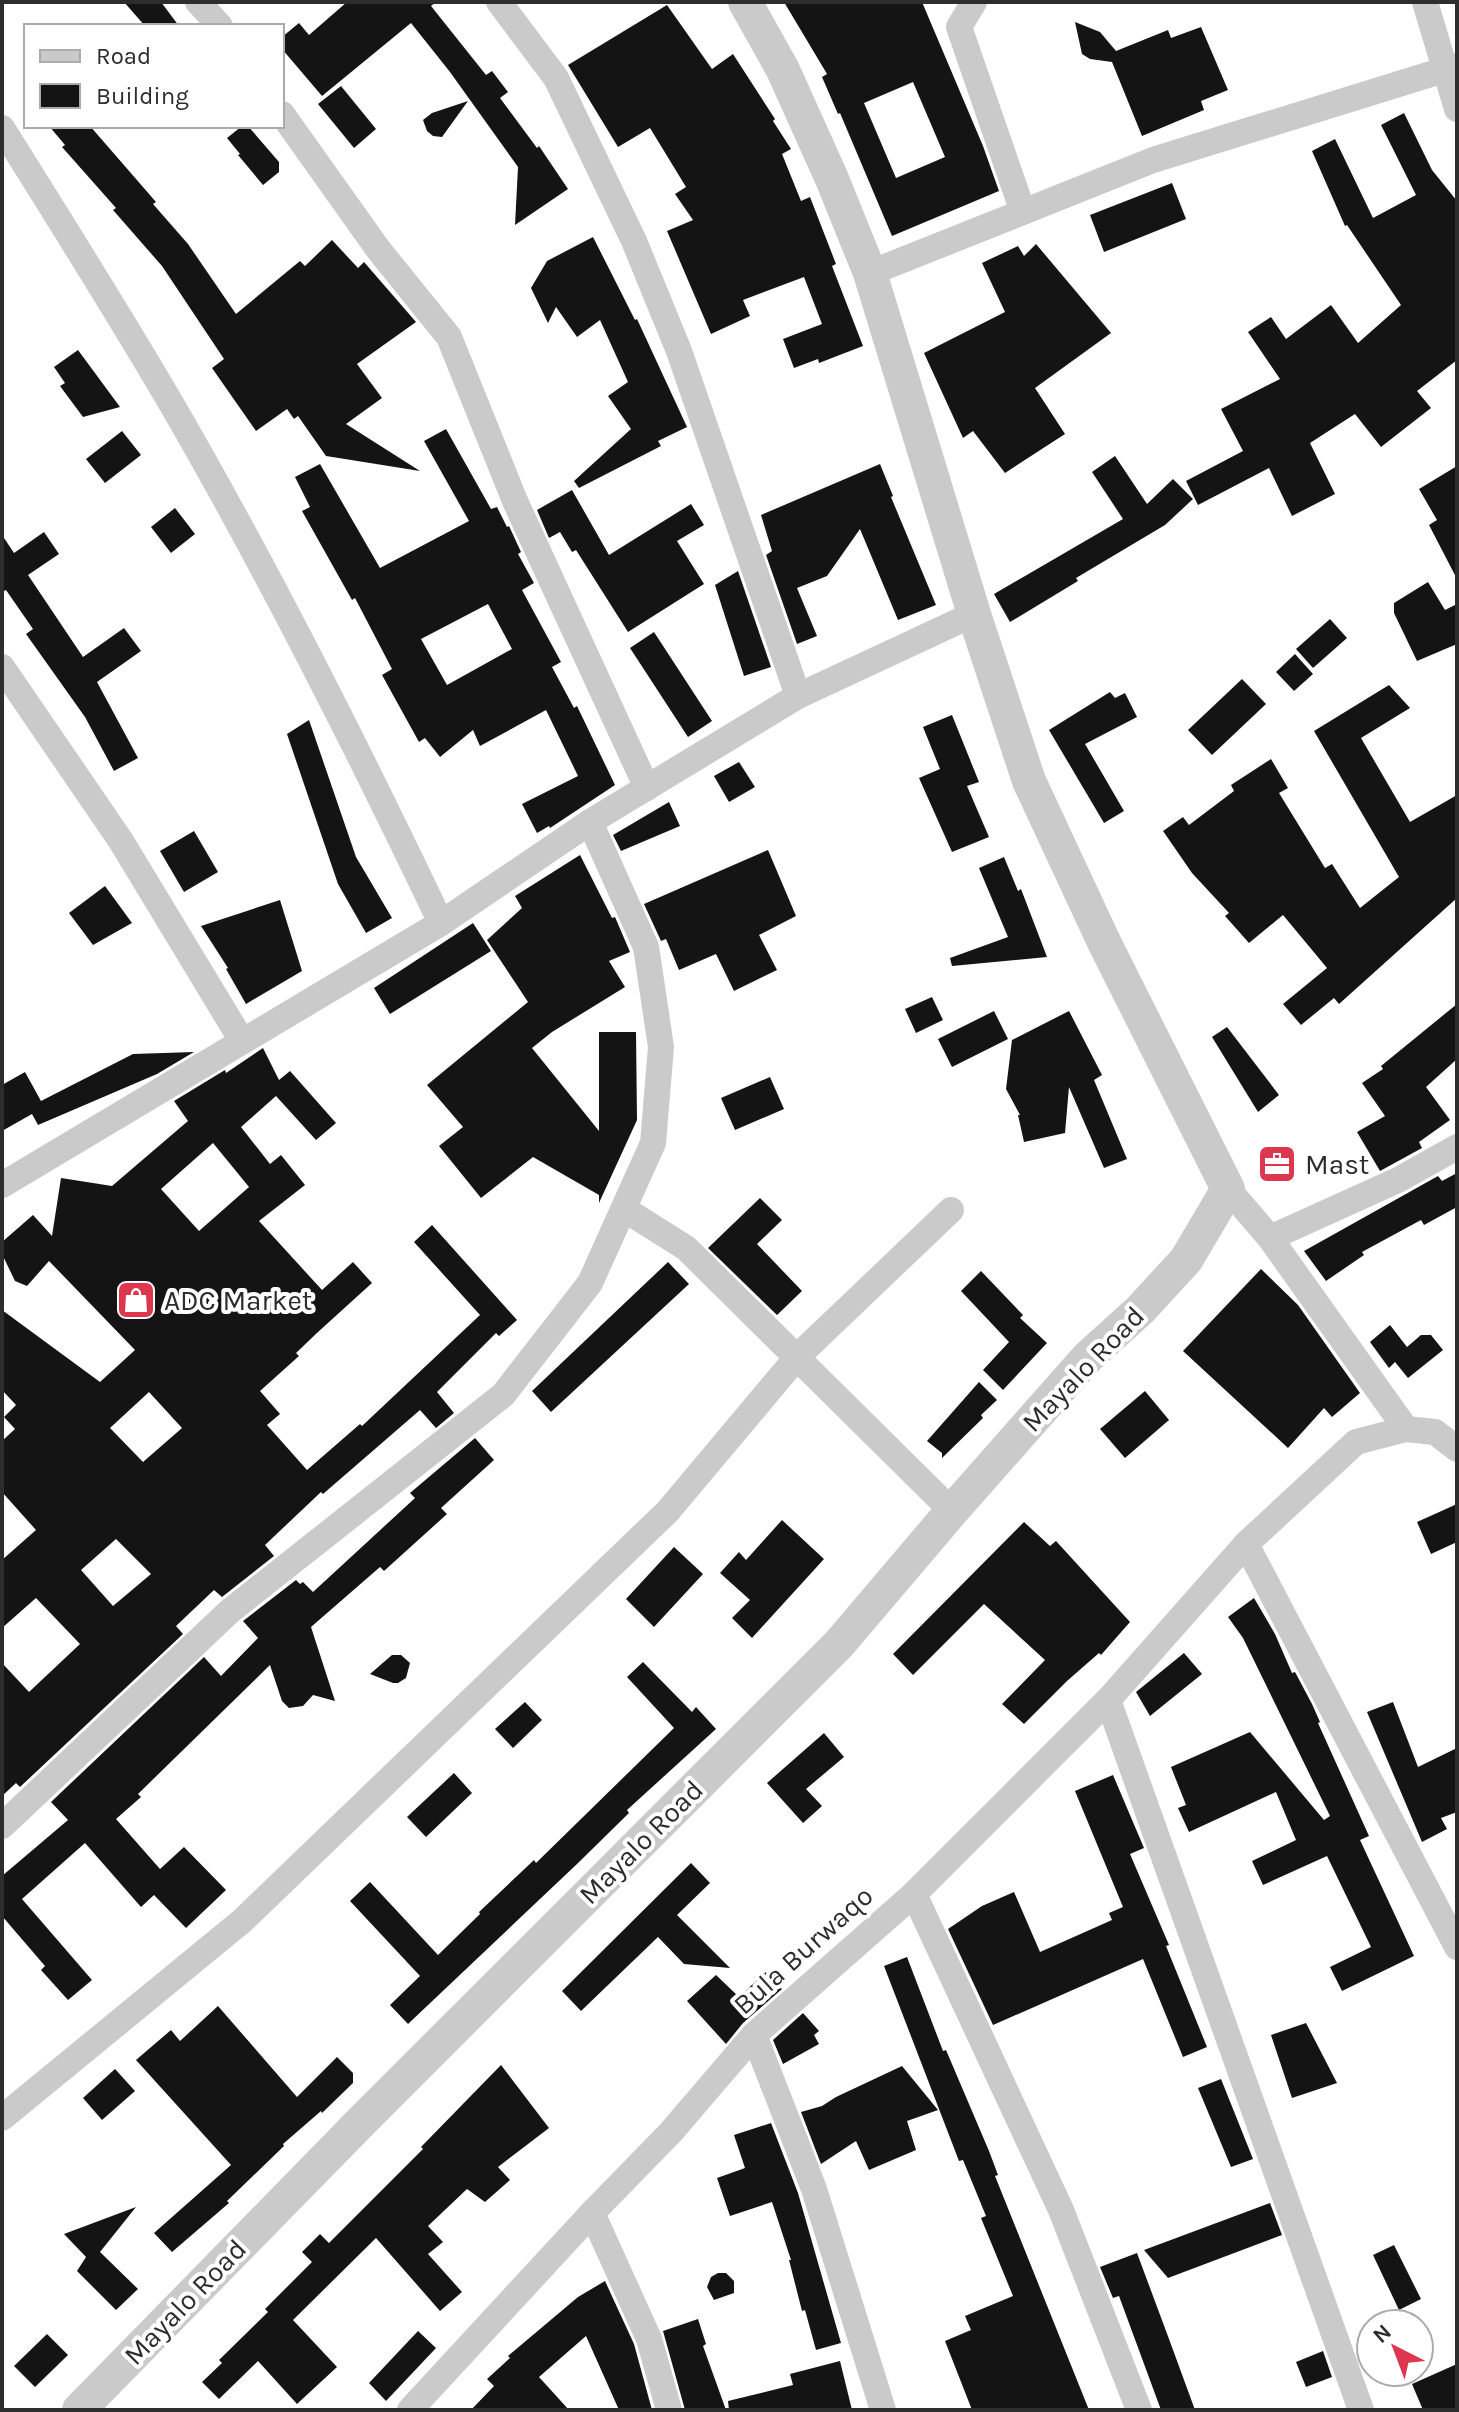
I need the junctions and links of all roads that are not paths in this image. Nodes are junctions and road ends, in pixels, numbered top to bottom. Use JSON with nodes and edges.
{"nodes":[{"id":1,"x":198,"y":2,"type":"edge"},
{"id":2,"x":499,"y":2,"type":"edge"},
{"id":3,"x":745,"y":2,"type":"edge"},
{"id":4,"x":974,"y":2,"type":"edge"},
{"id":5,"x":1425,"y":2,"type":"edge"},
{"id":6,"x":218,"y":24,"type":"edge"},
{"id":7,"x":1450,"y":68,"type":"edge"},
{"id":8,"x":1457,"y":109,"type":"edge"},
{"id":9,"x":284,"y":117,"type":"edge"},
{"id":10,"x":2,"y":128,"type":"edge"},
{"id":11,"x":1023,"y":212,"type":"junction"},
{"id":12,"x":870,"y":273,"type":"junction"},
{"id":13,"x":974,"y":614,"type":"junction"},
{"id":14,"x":2,"y":667,"type":"edge"},
{"id":15,"x":798,"y":696,"type":"junction"},
{"id":16,"x":647,"y":788,"type":"junction"},
{"id":17,"x":590,"y":822,"type":"junction"},
{"id":18,"x":441,"y":923,"type":"junction"},
{"id":19,"x":242,"y":1041,"type":"junction"},
{"id":20,"x":1457,"y":1147,"type":"edge"},
{"id":21,"x":2,"y":1185,"type":"edge"},
{"id":22,"x":1228,"y":1189,"type":"junction"},
{"id":23,"x":624,"y":1209,"type":"junction"},
{"id":24,"x":951,"y":1210,"type":"dead end"},
{"id":25,"x":1270,"y":1238,"type":"junction"},
{"id":26,"x":798,"y":1356,"type":"junction"},
{"id":27,"x":1406,"y":1429,"type":"junction"},
{"id":28,"x":1457,"y":1449,"type":"edge"},
{"id":29,"x":952,"y":1511,"type":"junction"},
{"id":30,"x":1246,"y":1544,"type":"junction"},
{"id":31,"x":1108,"y":1700,"type":"junction"},
{"id":32,"x":2,"y":1826,"type":"edge"},
{"id":33,"x":914,"y":1894,"type":"junction"},
{"id":34,"x":1457,"y":1947,"type":"edge"},
{"id":35,"x":754,"y":2035,"type":"junction"},
{"id":36,"x":2,"y":2118,"type":"edge"},
{"id":37,"x":592,"y":2213,"type":"junction"},
{"id":38,"x":79,"y":2410,"type":"edge"},
{"id":39,"x":410,"y":2410,"type":"edge"},
{"id":40,"x":669,"y":2410,"type":"edge"},
{"id":41,"x":883,"y":2410,"type":"edge"},
{"id":42,"x":1139,"y":2410,"type":"edge"},
{"id":43,"x":1361,"y":2410,"type":"edge"}],
"edges":[{"from":1,"to":6,"type":"street"},
{"from":2,"to":15,"type":"street"},
{"from":3,"to":12,"type":"street"},
{"from":4,"to":11,"type":"street"},
{"from":5,"to":7,"type":"street"},
{"from":7,"to":8,"type":"street"},
{"from":7,"to":11,"type":"street"},
{"from":9,"to":16,"type":"street"},
{"from":10,"to":18,"type":"street"},
{"from":11,"to":12,"type":"street"},
{"from":12,"to":13,"type":"street"},
{"from":13,"to":15,"type":"street"},
{"from":13,"to":22,"type":"street"},
{"from":14,"to":19,"type":"street"},
{"from":15,"to":16,"type":"street"},
{"from":16,"to":17,"type":"street"},
{"from":17,"to":18,"type":"street"},
{"from":17,"to":23,"type":"street"},
{"from":18,"to":19,"type":"street"},
{"from":19,"to":21,"type":"street"},
{"from":20,"to":25,"type":"street"},
{"from":22,"to":25,"type":"street"},
{"from":22,"to":29,"type":"street","name":"Mayalo Road"},
{"from":23,"to":26,"type":"street"},
{"from":23,"to":32,"type":"street"},
{"from":24,"to":26,"type":"street"},
{"from":25,"to":27,"type":"street"},
{"from":26,"to":29,"type":"street"},
{"from":26,"to":36,"type":"street"},
{"from":27,"to":28,"type":"street"},
{"from":27,"to":30,"type":"street","name":"Bula Burwaqo"},
{"from":29,"to":38,"type":"street","name":"Mayalo Road"},
{"from":30,"to":31,"type":"street","name":"Bula Burwaqo"},
{"from":30,"to":34,"type":"street"},
{"from":31,"to":33,"type":"street","name":"Bula Burwaqo"},
{"from":31,"to":43,"type":"street"},
{"from":33,"to":35,"type":"street","name":"Bula Burwaqo"},
{"from":33,"to":42,"type":"street"},
{"from":35,"to":37,"type":"street","name":"Bula Burwaqo"},
{"from":35,"to":41,"type":"street"},
{"from":37,"to":39,"type":"street","name":"Bula Burwaqo"},
{"from":37,"to":40,"type":"street"}]}
